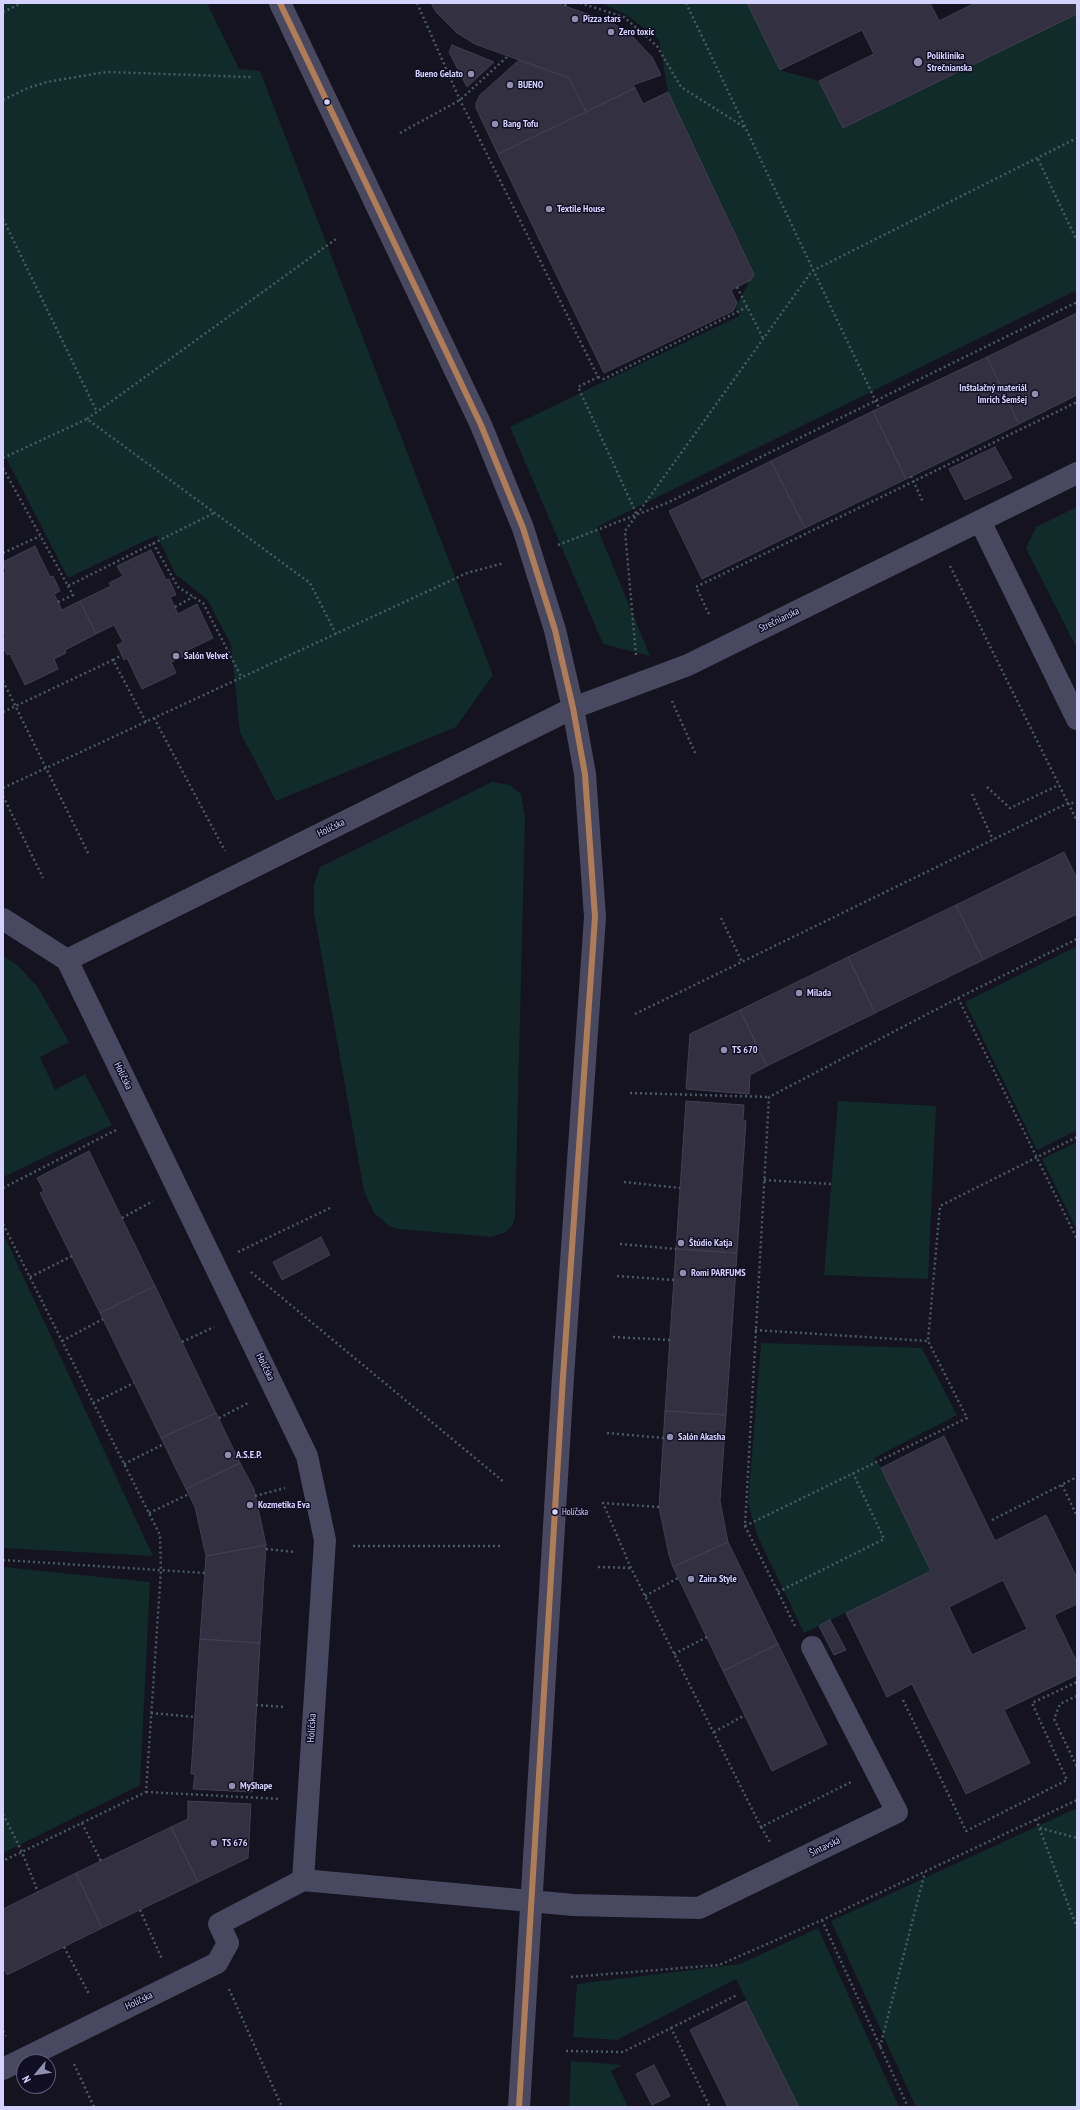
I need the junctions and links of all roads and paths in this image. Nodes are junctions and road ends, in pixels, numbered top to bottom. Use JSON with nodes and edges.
{"nodes":[{"id":1,"x":22,"y":3,"type":"edge"},
{"id":2,"x":280,"y":3,"type":"edge"},
{"id":3,"x":417,"y":3,"type":"edge"},
{"id":4,"x":580,"y":3,"type":"edge"},
{"id":5,"x":686,"y":3,"type":"edge"},
{"id":6,"x":3,"y":12,"type":"edge"},
{"id":7,"x":508,"y":56,"type":"dead end"},
{"id":8,"x":251,"y":77,"type":"dead end"},
{"id":9,"x":3,"y":100,"type":"edge"},
{"id":10,"x":460,"y":100,"type":"junction"},
{"id":11,"x":745,"y":127,"type":"junction"},
{"id":12,"x":400,"y":133,"type":"dead end"},
{"id":13,"x":1077,"y":138,"type":"edge"},
{"id":14,"x":1038,"y":159,"type":"junction"},
{"id":15,"x":3,"y":219,"type":"edge"},
{"id":16,"x":336,"y":239,"type":"dead end"},
{"id":17,"x":1077,"y":241,"type":"edge"},
{"id":18,"x":812,"y":271,"type":"junction"},
{"id":19,"x":737,"y":287,"type":"dead end"},
{"id":20,"x":1077,"y":302,"type":"edge"},
{"id":21,"x":748,"y":307,"type":"junction"},
{"id":22,"x":763,"y":338,"type":"junction"},
{"id":23,"x":598,"y":377,"type":"junction"},
{"id":24,"x":876,"y":401,"type":"junction"},
{"id":25,"x":1077,"y":402,"type":"edge"},
{"id":26,"x":879,"y":408,"type":"dead end"},
{"id":27,"x":97,"y":412,"type":"junction"},
{"id":28,"x":87,"y":419,"type":"junction"},
{"id":29,"x":3,"y":458,"type":"edge"},
{"id":30,"x":3,"y":468,"type":"edge"},
{"id":31,"x":1077,"y":474,"type":"edge"},
{"id":32,"x":911,"y":476,"type":"dead end"},
{"id":33,"x":913,"y":482,"type":"junction"},
{"id":34,"x":923,"y":502,"type":"dead end"},
{"id":35,"x":214,"y":513,"type":"junction"},
{"id":36,"x":638,"y":515,"type":"junction"},
{"id":37,"x":980,"y":521,"type":"junction"},
{"id":38,"x":40,"y":536,"type":"junction"},
{"id":39,"x":152,"y":543,"type":"junction"},
{"id":40,"x":3,"y":554,"type":"edge"},
{"id":41,"x":950,"y":564,"type":"dead end"},
{"id":42,"x":467,"y":573,"type":"dead end"},
{"id":43,"x":68,"y":586,"type":"junction"},
{"id":44,"x":194,"y":597,"type":"junction"},
{"id":45,"x":58,"y":602,"type":"dead end"},
{"id":46,"x":175,"y":607,"type":"dead end"},
{"id":47,"x":710,"y":614,"type":"dead end"},
{"id":48,"x":336,"y":634,"type":"junction"},
{"id":49,"x":122,"y":655,"type":"dead end"},
{"id":50,"x":113,"y":660,"type":"junction"},
{"id":51,"x":242,"y":678,"type":"junction"},
{"id":52,"x":3,"y":681,"type":"edge"},
{"id":53,"x":639,"y":683,"type":"junction"},
{"id":54,"x":669,"y":696,"type":"dead end"},
{"id":55,"x":15,"y":705,"type":"junction"},
{"id":56,"x":573,"y":708,"type":"junction"},
{"id":57,"x":3,"y":712,"type":"edge"},
{"id":58,"x":154,"y":718,"type":"junction"},
{"id":59,"x":1077,"y":719,"type":"edge"},
{"id":60,"x":146,"y":722,"type":"junction"},
{"id":61,"x":696,"y":756,"type":"dead end"},
{"id":62,"x":46,"y":768,"type":"junction"},
{"id":63,"x":1059,"y":785,"type":"junction"},
{"id":64,"x":987,"y":787,"type":"dead end"},
{"id":65,"x":3,"y":788,"type":"edge"},
{"id":66,"x":972,"y":794,"type":"dead end"},
{"id":67,"x":3,"y":796,"type":"edge"},
{"id":68,"x":1068,"y":803,"type":"junction"},
{"id":69,"x":1077,"y":803,"type":"edge"},
{"id":70,"x":1077,"y":821,"type":"edge"},
{"id":71,"x":993,"y":840,"type":"junction"},
{"id":72,"x":89,"y":855,"type":"dead end"},
{"id":73,"x":228,"y":857,"type":"dead end"},
{"id":74,"x":43,"y":878,"type":"dead end"},
{"id":75,"x":721,"y":918,"type":"dead end"},
{"id":76,"x":3,"y":919,"type":"edge"},
{"id":77,"x":1077,"y":939,"type":"edge"},
{"id":78,"x":67,"y":960,"type":"junction"},
{"id":79,"x":742,"y":962,"type":"junction"},
{"id":80,"x":958,"y":998,"type":"junction"},
{"id":81,"x":635,"y":1014,"type":"dead end"},
{"id":82,"x":630,"y":1093,"type":"dead end"},
{"id":83,"x":769,"y":1097,"type":"junction"},
{"id":84,"x":115,"y":1122,"type":"dead end"},
{"id":85,"x":1077,"y":1137,"type":"edge"},
{"id":86,"x":1037,"y":1157,"type":"junction"},
{"id":87,"x":764,"y":1180,"type":"junction"},
{"id":88,"x":624,"y":1182,"type":"dead end"},
{"id":89,"x":831,"y":1184,"type":"dead end"},
{"id":90,"x":3,"y":1188,"type":"edge"},
{"id":91,"x":680,"y":1188,"type":"dead end"},
{"id":92,"x":154,"y":1201,"type":"dead end"},
{"id":93,"x":330,"y":1208,"type":"dead end"},
{"id":94,"x":122,"y":1218,"type":"dead end"},
{"id":95,"x":3,"y":1224,"type":"edge"},
{"id":96,"x":1077,"y":1239,"type":"edge"},
{"id":97,"x":620,"y":1244,"type":"dead end"},
{"id":98,"x":676,"y":1249,"type":"dead end"},
{"id":99,"x":72,"y":1256,"type":"dead end"},
{"id":100,"x":231,"y":1256,"type":"dead end"},
{"id":101,"x":250,"y":1271,"type":"dead end"},
{"id":102,"x":617,"y":1276,"type":"dead end"},
{"id":103,"x":30,"y":1277,"type":"junction"},
{"id":104,"x":674,"y":1280,"type":"dead end"},
{"id":105,"x":103,"y":1320,"type":"dead end"},
{"id":106,"x":215,"y":1326,"type":"dead end"},
{"id":107,"x":755,"y":1330,"type":"junction"},
{"id":108,"x":613,"y":1337,"type":"dead end"},
{"id":109,"x":670,"y":1340,"type":"dead end"},
{"id":110,"x":62,"y":1341,"type":"junction"},
{"id":111,"x":928,"y":1341,"type":"junction"},
{"id":112,"x":182,"y":1342,"type":"dead end"},
{"id":113,"x":134,"y":1383,"type":"dead end"},
{"id":114,"x":252,"y":1401,"type":"dead end"},
{"id":115,"x":93,"y":1403,"type":"junction"},
{"id":116,"x":219,"y":1418,"type":"dead end"},
{"id":117,"x":607,"y":1433,"type":"dead end"},
{"id":118,"x":664,"y":1438,"type":"dead end"},
{"id":119,"x":164,"y":1444,"type":"dead end"},
{"id":120,"x":124,"y":1464,"type":"junction"},
{"id":121,"x":852,"y":1473,"type":"junction"},
{"id":122,"x":1077,"y":1477,"type":"edge"},
{"id":123,"x":504,"y":1482,"type":"dead end"},
{"id":124,"x":1062,"y":1485,"type":"junction"},
{"id":125,"x":291,"y":1486,"type":"dead end"},
{"id":126,"x":189,"y":1494,"type":"dead end"},
{"id":127,"x":255,"y":1496,"type":"dead end"},
{"id":128,"x":659,"y":1507,"type":"dead end"},
{"id":129,"x":149,"y":1513,"type":"junction"},
{"id":130,"x":1077,"y":1516,"type":"edge"},
{"id":131,"x":992,"y":1520,"type":"dead end"},
{"id":132,"x":745,"y":1526,"type":"junction"},
{"id":133,"x":346,"y":1546,"type":"dead end"},
{"id":134,"x":501,"y":1546,"type":"dead end"},
{"id":135,"x":266,"y":1550,"type":"dead end"},
{"id":136,"x":298,"y":1552,"type":"dead end"},
{"id":137,"x":3,"y":1560,"type":"edge"},
{"id":138,"x":598,"y":1567,"type":"dead end"},
{"id":139,"x":631,"y":1568,"type":"junction"},
{"id":140,"x":161,"y":1570,"type":"junction"},
{"id":141,"x":205,"y":1573,"type":"dead end"},
{"id":142,"x":678,"y":1578,"type":"dead end"},
{"id":143,"x":778,"y":1592,"type":"junction"},
{"id":144,"x":645,"y":1596,"type":"junction"},
{"id":145,"x":707,"y":1637,"type":"dead end"},
{"id":146,"x":812,"y":1647,"type":"joint"},
{"id":147,"x":674,"y":1654,"type":"junction"},
{"id":148,"x":1077,"y":1682,"type":"edge"},
{"id":149,"x":1077,"y":1696,"type":"edge"},
{"id":150,"x":903,"y":1700,"type":"dead end"},
{"id":151,"x":256,"y":1705,"type":"dead end"},
{"id":152,"x":289,"y":1707,"type":"dead end"},
{"id":153,"x":151,"y":1712,"type":"junction"},
{"id":154,"x":745,"y":1715,"type":"dead end"},
{"id":155,"x":195,"y":1716,"type":"dead end"},
{"id":156,"x":714,"y":1732,"type":"junction"},
{"id":157,"x":1077,"y":1767,"type":"edge"},
{"id":158,"x":876,"y":1770,"type":"junction"},
{"id":159,"x":146,"y":1792,"type":"junction"},
{"id":160,"x":283,"y":1799,"type":"dead end"},
{"id":161,"x":1077,"y":1800,"type":"edge"},
{"id":162,"x":3,"y":1814,"type":"edge"},
{"id":163,"x":1036,"y":1819,"type":"junction"},
{"id":164,"x":82,"y":1823,"type":"junction"},
{"id":165,"x":1040,"y":1828,"type":"junction"},
{"id":166,"x":1077,"y":1838,"type":"edge"},
{"id":167,"x":22,"y":1852,"type":"junction"},
{"id":168,"x":3,"y":1861,"type":"edge"},
{"id":169,"x":101,"y":1861,"type":"dead end"},
{"id":170,"x":926,"y":1871,"type":"junction"},
{"id":171,"x":303,"y":1880,"type":"junction"},
{"id":172,"x":38,"y":1892,"type":"dead end"},
{"id":173,"x":532,"y":1901,"type":"junction"},
{"id":174,"x":140,"y":1910,"type":"dead end"},
{"id":175,"x":822,"y":1920,"type":"junction"},
{"id":176,"x":1077,"y":1928,"type":"edge"},
{"id":177,"x":64,"y":1947,"type":"dead end"},
{"id":178,"x":217,"y":1963,"type":"junction"},
{"id":179,"x":571,"y":1977,"type":"dead end"},
{"id":180,"x":173,"y":1985,"type":"junction"},
{"id":181,"x":737,"y":1995,"type":"dead end"},
{"id":182,"x":102,"y":2019,"type":"junction"},
{"id":183,"x":671,"y":2028,"type":"junction"},
{"id":184,"x":62,"y":2039,"type":"junction"},
{"id":185,"x":880,"y":2047,"type":"junction"},
{"id":186,"x":566,"y":2051,"type":"dead end"},
{"id":187,"x":3,"y":2069,"type":"edge"},
{"id":188,"x":94,"y":2107,"type":"edge"},
{"id":189,"x":282,"y":2107,"type":"edge"},
{"id":190,"x":519,"y":2107,"type":"edge"},
{"id":191,"x":710,"y":2107,"type":"edge"},
{"id":192,"x":908,"y":2107,"type":"edge"}],
"edges":[{"from":1,"to":6,"type":"path"},
{"from":2,"to":56,"type":"street"},
{"from":3,"to":10,"type":"path"},
{"from":4,"to":11,"type":"path"},
{"from":5,"to":11,"type":"path"},
{"from":7,"to":10,"type":"path"},
{"from":8,"to":9,"type":"path"},
{"from":10,"to":12,"type":"path"},
{"from":10,"to":23,"type":"path"},
{"from":11,"to":18,"type":"path"},
{"from":13,"to":14,"type":"path"},
{"from":14,"to":17,"type":"path"},
{"from":14,"to":18,"type":"path"},
{"from":15,"to":27,"type":"path"},
{"from":16,"to":27,"type":"path"},
{"from":18,"to":22,"type":"path"},
{"from":18,"to":24,"type":"path"},
{"from":19,"to":21,"type":"path"},
{"from":20,"to":24,"type":"path"},
{"from":21,"to":22,"type":"path"},
{"from":21,"to":23,"type":"path"},
{"from":22,"to":36,"type":"path"},
{"from":23,"to":36,"type":"path"},
{"from":24,"to":26,"type":"path"},
{"from":24,"to":36,"type":"path"},
{"from":25,"to":33,"type":"path"},
{"from":27,"to":28,"type":"path"},
{"from":28,"to":29,"type":"path"},
{"from":28,"to":35,"type":"path"},
{"from":30,"to":38,"type":"path"},
{"from":31,"to":37,"type":"street","name":"Strečnianska"},
{"from":32,"to":33,"type":"path"},
{"from":33,"to":34,"type":"path"},
{"from":33,"to":47,"type":"path"},
{"from":35,"to":39,"type":"path"},
{"from":35,"to":48,"type":"path"},
{"from":36,"to":53,"type":"path"},
{"from":37,"to":53,"type":"street","name":"Strečnianska"},
{"from":37,"to":59,"type":"street"},
{"from":38,"to":40,"type":"path"},
{"from":38,"to":43,"type":"path"},
{"from":39,"to":43,"type":"path"},
{"from":39,"to":44,"type":"path"},
{"from":41,"to":63,"type":"path"},
{"from":42,"to":48,"type":"path"},
{"from":43,"to":45,"type":"path"},
{"from":44,"to":46,"type":"path"},
{"from":44,"to":51,"type":"path"},
{"from":48,"to":51,"type":"path"},
{"from":49,"to":50,"type":"path"},
{"from":50,"to":55,"type":"path"},
{"from":50,"to":60,"type":"path"},
{"from":51,"to":58,"type":"path"},
{"from":52,"to":55,"type":"path"},
{"from":53,"to":56,"type":"street","name":"Strečnianska"},
{"from":54,"to":61,"type":"path"},
{"from":55,"to":57,"type":"path"},
{"from":55,"to":62,"type":"path"},
{"from":56,"to":78,"type":"street","name":"Holíčska"},
{"from":56,"to":173,"type":"street"},
{"from":58,"to":60,"type":"path"},
{"from":58,"to":73,"type":"path"},
{"from":60,"to":62,"type":"path"},
{"from":62,"to":65,"type":"path"},
{"from":62,"to":72,"type":"path"},
{"from":63,"to":64,"type":"path"},
{"from":63,"to":68,"type":"path"},
{"from":66,"to":71,"type":"path"},
{"from":67,"to":74,"type":"path"},
{"from":68,"to":69,"type":"path"},
{"from":68,"to":70,"type":"path"},
{"from":68,"to":71,"type":"path"},
{"from":71,"to":79,"type":"path"},
{"from":75,"to":79,"type":"path"},
{"from":76,"to":78,"type":"street"},
{"from":77,"to":80,"type":"path"},
{"from":78,"to":171,"type":"street","name":"Holíčska"},
{"from":79,"to":81,"type":"path"},
{"from":80,"to":83,"type":"path"},
{"from":80,"to":86,"type":"path"},
{"from":82,"to":83,"type":"path"},
{"from":83,"to":87,"type":"path"},
{"from":84,"to":90,"type":"path"},
{"from":85,"to":86,"type":"path"},
{"from":86,"to":96,"type":"path"},
{"from":86,"to":111,"type":"path"},
{"from":87,"to":89,"type":"path"},
{"from":87,"to":107,"type":"path"},
{"from":88,"to":91,"type":"path"},
{"from":92,"to":94,"type":"path"},
{"from":93,"to":100,"type":"path"},
{"from":95,"to":103,"type":"path"},
{"from":97,"to":98,"type":"path"},
{"from":99,"to":103,"type":"path"},
{"from":101,"to":123,"type":"path"},
{"from":102,"to":104,"type":"path"},
{"from":103,"to":110,"type":"path"},
{"from":105,"to":110,"type":"path"},
{"from":106,"to":112,"type":"path"},
{"from":107,"to":111,"type":"path"},
{"from":107,"to":132,"type":"path"},
{"from":108,"to":109,"type":"path"},
{"from":110,"to":115,"type":"path"},
{"from":111,"to":121,"type":"path"},
{"from":113,"to":115,"type":"path"},
{"from":114,"to":116,"type":"path"},
{"from":115,"to":120,"type":"path"},
{"from":117,"to":118,"type":"path"},
{"from":119,"to":120,"type":"path"},
{"from":120,"to":129,"type":"path"},
{"from":121,"to":132,"type":"path"},
{"from":121,"to":143,"type":"path"},
{"from":122,"to":124,"type":"path"},
{"from":124,"to":130,"type":"path"},
{"from":124,"to":131,"type":"path"},
{"from":125,"to":127,"type":"path"},
{"from":126,"to":129,"type":"path"},
{"from":128,"to":139,"type":"path"},
{"from":129,"to":140,"type":"path"},
{"from":132,"to":143,"type":"path"},
{"from":133,"to":134,"type":"path"},
{"from":135,"to":136,"type":"path"},
{"from":137,"to":140,"type":"path"},
{"from":138,"to":139,"type":"path"},
{"from":139,"to":144,"type":"path"},
{"from":140,"to":141,"type":"path"},
{"from":140,"to":153,"type":"path"},
{"from":142,"to":144,"type":"path"},
{"from":143,"to":146,"type":"path"},
{"from":144,"to":147,"type":"path"},
{"from":145,"to":147,"type":"path"},
{"from":146,"to":158,"type":"street","name":"Šintavská"},
{"from":147,"to":156,"type":"path"},
{"from":148,"to":150,"type":"path"},
{"from":149,"to":157,"type":"path"},
{"from":151,"to":152,"type":"path"},
{"from":153,"to":155,"type":"path"},
{"from":153,"to":159,"type":"path"},
{"from":154,"to":156,"type":"path"},
{"from":156,"to":158,"type":"path"},
{"from":158,"to":173,"type":"street","name":"Šintavská"},
{"from":159,"to":160,"type":"path"},
{"from":159,"to":164,"type":"path"},
{"from":161,"to":163,"type":"path"},
{"from":162,"to":167,"type":"path"},
{"from":163,"to":165,"type":"path"},
{"from":163,"to":170,"type":"path"},
{"from":164,"to":167,"type":"path"},
{"from":164,"to":169,"type":"path"},
{"from":165,"to":166,"type":"path"},
{"from":165,"to":176,"type":"path"},
{"from":167,"to":168,"type":"path"},
{"from":167,"to":172,"type":"path"},
{"from":170,"to":175,"type":"path"},
{"from":170,"to":185,"type":"path"},
{"from":171,"to":173,"type":"street"},
{"from":171,"to":178,"type":"street"},
{"from":173,"to":190,"type":"street"},
{"from":174,"to":180,"type":"path"},
{"from":175,"to":179,"type":"path"},
{"from":175,"to":185,"type":"path"},
{"from":177,"to":182,"type":"path"},
{"from":178,"to":180,"type":"street","name":"Holíčska"},
{"from":178,"to":189,"type":"path"},
{"from":180,"to":182,"type":"street","name":"Holíčska"},
{"from":181,"to":183,"type":"path"},
{"from":182,"to":184,"type":"street","name":"Holíčska"},
{"from":183,"to":186,"type":"path"},
{"from":183,"to":191,"type":"path"},
{"from":184,"to":187,"type":"street","name":"Holíčska"},
{"from":184,"to":188,"type":"path"},
{"from":185,"to":192,"type":"path"}]}
